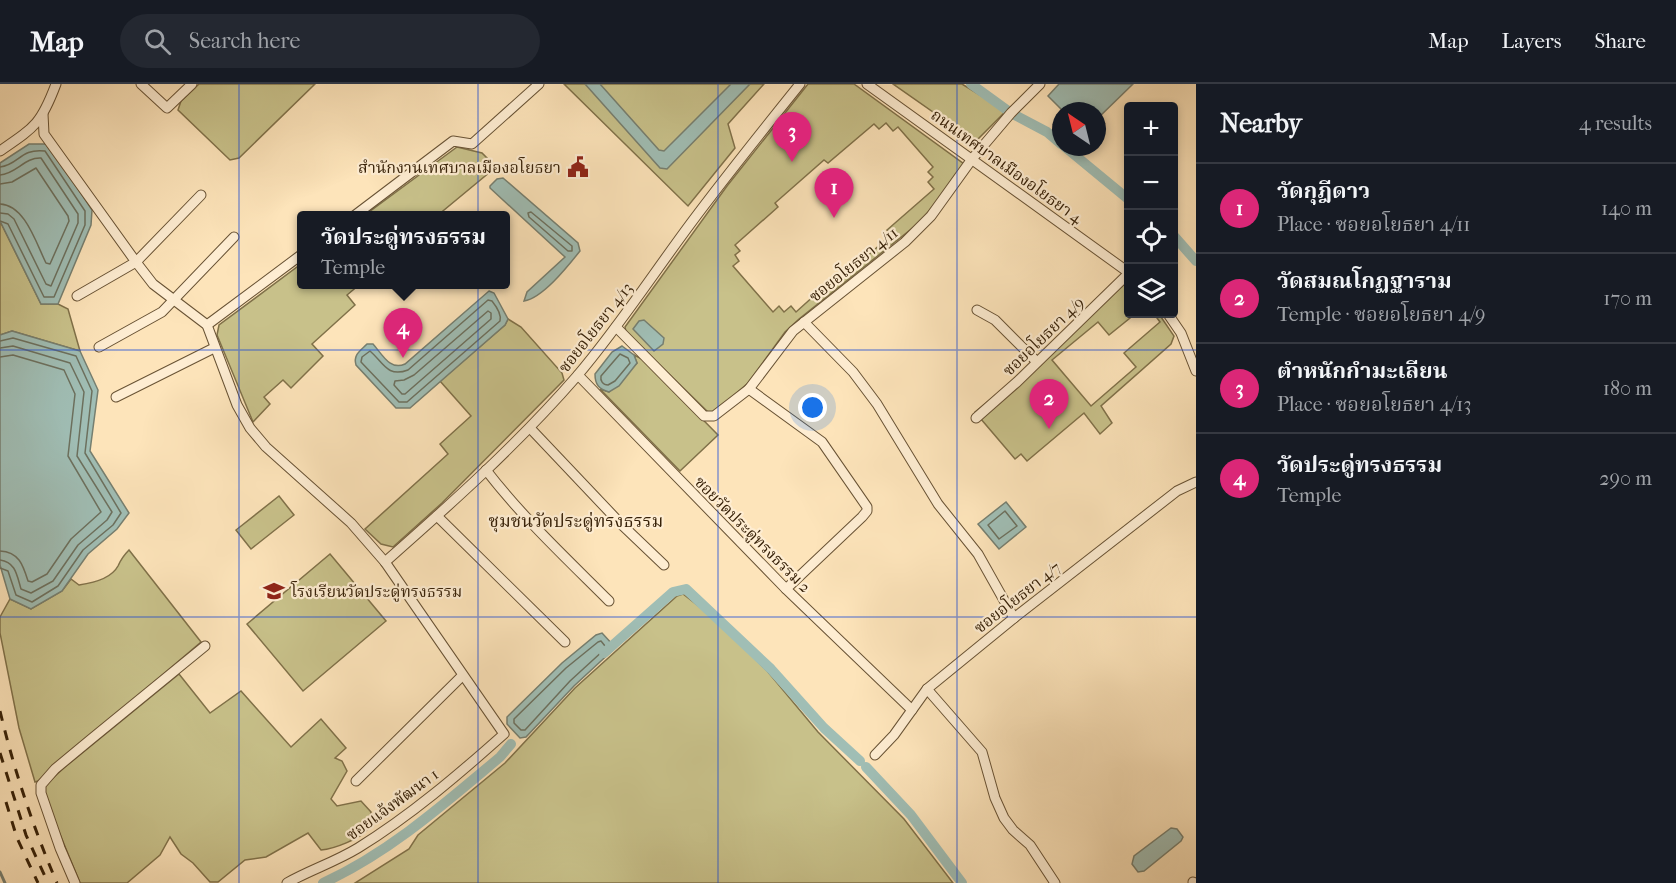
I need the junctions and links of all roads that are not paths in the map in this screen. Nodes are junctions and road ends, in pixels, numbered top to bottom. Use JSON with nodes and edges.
{"nodes":[{"id":1,"x":56,"y":84,"type":"edge"},
{"id":2,"x":141,"y":84,"type":"edge"},
{"id":3,"x":192,"y":84,"type":"edge"},
{"id":4,"x":538,"y":84,"type":"edge"},
{"id":5,"x":800,"y":84,"type":"edge"},
{"id":6,"x":867,"y":84,"type":"edge"},
{"id":7,"x":1040,"y":84,"type":"edge"},
{"id":8,"x":43,"y":114,"type":"junction"},
{"id":9,"x":28,"y":132,"type":"junction"},
{"id":10,"x":44,"y":134,"type":"junction"},
{"id":11,"x":0,"y":151,"type":"edge"},
{"id":12,"x":972,"y":159,"type":"junction"},
{"id":13,"x":201,"y":195,"type":"dead end"},
{"id":14,"x":361,"y":211,"type":"edge"},
{"id":15,"x":234,"y":237,"type":"dead end"},
{"id":16,"x":297,"y":258,"type":"edge"},
{"id":17,"x":136,"y":262,"type":"junction"},
{"id":18,"x":1124,"y":270,"type":"edge"},
{"id":19,"x":1124,"y":277,"type":"edge"},
{"id":20,"x":77,"y":296,"type":"dead end"},
{"id":21,"x":174,"y":301,"type":"junction"},
{"id":22,"x":977,"y":310,"type":"dead end"},
{"id":23,"x":1171,"y":318,"type":"edge"},
{"id":24,"x":804,"y":322,"type":"junction"},
{"id":25,"x":207,"y":325,"type":"junction"},
{"id":26,"x":616,"y":327,"type":"junction"},
{"id":27,"x":99,"y":347,"type":"dead end"},
{"id":28,"x":214,"y":348,"type":"junction"},
{"id":29,"x":1037,"y":362,"type":"junction"},
{"id":30,"x":1196,"y":371,"type":"edge"},
{"id":31,"x":578,"y":375,"type":"junction"},
{"id":32,"x":749,"y":389,"type":"junction"},
{"id":33,"x":116,"y":397,"type":"dead end"},
{"id":34,"x":976,"y":418,"type":"dead end"},
{"id":35,"x":530,"y":428,"type":"junction"},
{"id":36,"x":486,"y":471,"type":"junction"},
{"id":37,"x":1196,"y":482,"type":"edge"},
{"id":38,"x":437,"y":516,"type":"junction"},
{"id":39,"x":385,"y":562,"type":"junction"},
{"id":40,"x":664,"y":565,"type":"dead end"},
{"id":41,"x":786,"y":589,"type":"junction"},
{"id":42,"x":609,"y":601,"type":"dead end"},
{"id":43,"x":1014,"y":618,"type":"junction"},
{"id":44,"x":565,"y":642,"type":"dead end"},
{"id":45,"x":205,"y":646,"type":"dead end"},
{"id":46,"x":462,"y":676,"type":"junction"},
{"id":47,"x":927,"y":689,"type":"junction"},
{"id":48,"x":912,"y":710,"type":"junction"},
{"id":49,"x":875,"y":755,"type":"dead end"},
{"id":50,"x":356,"y":781,"type":"dead end"},
{"id":51,"x":75,"y":883,"type":"edge"},
{"id":52,"x":287,"y":883,"type":"edge"},
{"id":53,"x":1055,"y":883,"type":"edge"}],
"edges":[{"from":1,"to":8,"type":"street"},
{"from":2,"to":3,"type":"street"},
{"from":4,"to":14,"type":"street"},
{"from":5,"to":26,"type":"street","name":"ซอยอโยธยา 4/13"},
{"from":6,"to":12,"type":"street","name":"ถนนเทศบาลเมืองอโยธยา 4"},
{"from":7,"to":12,"type":"street","name":"ซอยอโยธยา 4/11"},
{"from":8,"to":9,"type":"street"},
{"from":8,"to":10,"type":"street"},
{"from":9,"to":10,"type":"street"},
{"from":9,"to":11,"type":"street"},
{"from":10,"to":17,"type":"street"},
{"from":12,"to":18,"type":"street","name":"ถนนเทศบาลเมืองอโยธยา 4"},
{"from":12,"to":24,"type":"street","name":"ซอยอโยธยา 4/11"},
{"from":13,"to":17,"type":"street"},
{"from":15,"to":21,"type":"street"},
{"from":16,"to":25,"type":"street"},
{"from":17,"to":20,"type":"street"},
{"from":17,"to":21,"type":"street"},
{"from":19,"to":29,"type":"street","name":"ซอยอโยธยา 4/9"},
{"from":21,"to":25,"type":"street"},
{"from":21,"to":27,"type":"street"},
{"from":22,"to":29,"type":"street"},
{"from":23,"to":30,"type":"street"},
{"from":24,"to":32,"type":"street","name":"ซอยอโยธยา 4/11"},
{"from":24,"to":43,"type":"street"},
{"from":25,"to":28,"type":"street"},
{"from":26,"to":31,"type":"street","name":"ซอยอโยธยา 4/13"},
{"from":26,"to":32,"type":"street","name":"ซอยอโยธยา 4/11"},
{"from":28,"to":33,"type":"street"},
{"from":28,"to":39,"type":"street"},
{"from":29,"to":34,"type":"street","name":"ซอยอโยธยา 4/9"},
{"from":31,"to":35,"type":"street","name":"ซอยอโยธยา 4/13"},
{"from":31,"to":41,"type":"street","name":"ซอยวัดประดู่ทรงธรรม 2"},
{"from":32,"to":41,"type":"street"},
{"from":35,"to":36,"type":"street","name":"ซอยอโยธยา 4/13"},
{"from":35,"to":40,"type":"street"},
{"from":36,"to":38,"type":"street","name":"ซอยอโยธยา 4/13"},
{"from":36,"to":42,"type":"street"},
{"from":37,"to":43,"type":"street","name":"ซอยอโยธยา 4/7"},
{"from":38,"to":39,"type":"street","name":"ซอยอโยธยา 4/13"},
{"from":38,"to":44,"type":"street"},
{"from":39,"to":46,"type":"street"},
{"from":41,"to":48,"type":"street","name":"ซอยวัดประดู่ทรงธรรม 2"},
{"from":43,"to":47,"type":"street","name":"ซอยอโยธยา 4/7"},
{"from":45,"to":51,"type":"street"},
{"from":46,"to":50,"type":"street"},
{"from":46,"to":52,"type":"street","name":"ซอยแจ้งพัฒนา 1"},
{"from":47,"to":48,"type":"street","name":"ซอยอโยธยา 4/7"},
{"from":47,"to":53,"type":"street"},
{"from":48,"to":49,"type":"street","name":"ซอยอโยธยา 4/7"}]}
